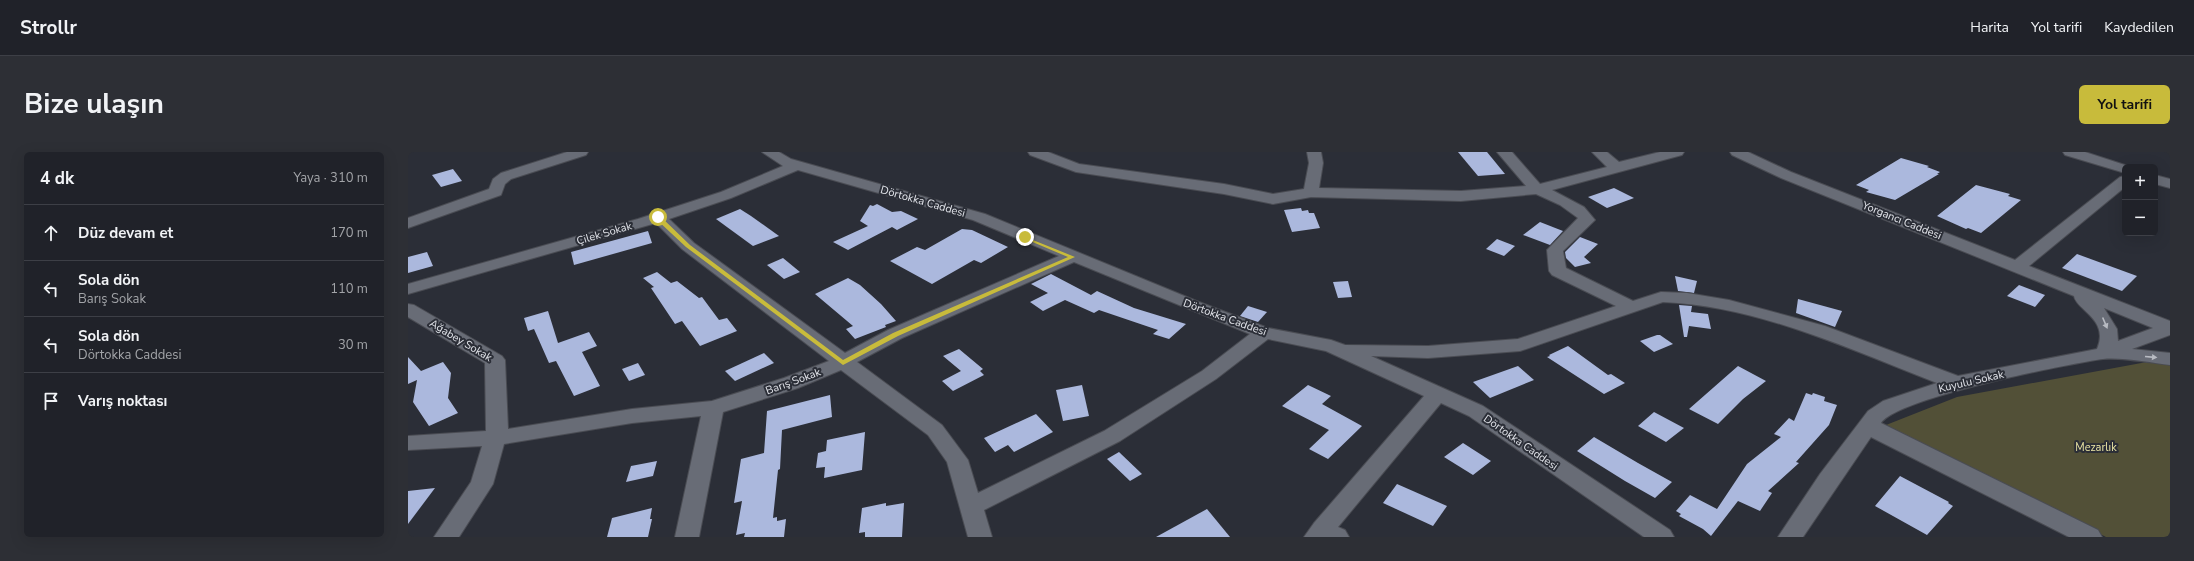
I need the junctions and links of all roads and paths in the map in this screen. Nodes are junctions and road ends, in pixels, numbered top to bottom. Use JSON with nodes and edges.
{"nodes":[{"id":1,"x":581,"y":152,"type":"edge"},
{"id":2,"x":769,"y":152,"type":"edge"},
{"id":3,"x":1035,"y":152,"type":"edge"},
{"id":4,"x":1314,"y":152,"type":"edge"},
{"id":5,"x":1504,"y":152,"type":"edge"},
{"id":6,"x":1599,"y":152,"type":"edge"},
{"id":7,"x":1677,"y":152,"type":"edge"},
{"id":8,"x":1737,"y":152,"type":"edge"},
{"id":9,"x":2070,"y":152,"type":"edge"},
{"id":10,"x":797,"y":166,"type":"junction"},
{"id":11,"x":1616,"y":167,"type":"junction"},
{"id":12,"x":2122,"y":169,"type":"edge"},
{"id":13,"x":2158,"y":180,"type":"edge"},
{"id":14,"x":2122,"y":182,"type":"edge"},
{"id":15,"x":2170,"y":184,"type":"edge"},
{"id":16,"x":1537,"y":189,"type":"junction"},
{"id":17,"x":1311,"y":192,"type":"junction"},
{"id":18,"x":658,"y":217,"type":"junction"},
{"id":19,"x":408,"y":223,"type":"edge"},
{"id":20,"x":1072,"y":257,"type":"junction"},
{"id":21,"x":2018,"y":266,"type":"junction"},
{"id":22,"x":2067,"y":288,"type":"junction"},
{"id":23,"x":408,"y":290,"type":"edge"},
{"id":24,"x":1632,"y":306,"type":"junction"},
{"id":25,"x":408,"y":309,"type":"edge"},
{"id":26,"x":2170,"y":328,"type":"edge"},
{"id":27,"x":1264,"y":333,"type":"junction"},
{"id":28,"x":1331,"y":346,"type":"junction"},
{"id":29,"x":2105,"y":353,"type":"junction"},
{"id":30,"x":2170,"y":359,"type":"edge"},
{"id":31,"x":843,"y":362,"type":"junction"},
{"id":32,"x":1957,"y":383,"type":"junction"},
{"id":33,"x":1437,"y":394,"type":"junction"},
{"id":34,"x":713,"y":408,"type":"junction"},
{"id":35,"x":1868,"y":426,"type":"junction"},
{"id":36,"x":494,"y":438,"type":"junction"},
{"id":37,"x":408,"y":443,"type":"edge"},
{"id":38,"x":1816,"y":501,"type":"junction"},
{"id":39,"x":972,"y":506,"type":"junction"},
{"id":40,"x":1325,"y":534,"type":"edge"},
{"id":41,"x":1658,"y":536,"type":"edge"},
{"id":42,"x":446,"y":537,"type":"edge"},
{"id":43,"x":687,"y":537,"type":"edge"},
{"id":44,"x":980,"y":537,"type":"edge"},
{"id":45,"x":1790,"y":537,"type":"edge"},
{"id":46,"x":1807,"y":537,"type":"edge"},
{"id":47,"x":2090,"y":537,"type":"edge"}],
"edges":[{"from":1,"to":19,"type":"street"},
{"from":2,"to":10,"type":"street","name":"Dörtokka Caddesi"},
{"from":3,"to":17,"type":"street"},
{"from":4,"to":17,"type":"street"},
{"from":5,"to":16,"type":"street"},
{"from":6,"to":11,"type":"street"},
{"from":7,"to":11,"type":"street"},
{"from":8,"to":21,"type":"street","name":"Yorgancı Caddesi"},
{"from":9,"to":12,"type":"street"},
{"from":10,"to":18,"type":"street","name":"Çilek Sokak"},
{"from":10,"to":20,"type":"street","name":"Dörtokka Caddesi"},
{"from":11,"to":16,"type":"street"},
{"from":13,"to":15,"type":"street"},
{"from":14,"to":21,"type":"street"},
{"from":16,"to":17,"type":"street"},
{"from":16,"to":24,"type":"street"},
{"from":18,"to":23,"type":"street","name":"Çilek Sokak"},
{"from":18,"to":31,"type":"street"},
{"from":20,"to":27,"type":"street","name":"Dörtokka Caddesi"},
{"from":20,"to":31,"type":"street","name":"Barış Sokak"},
{"from":21,"to":22,"type":"street","name":"Yorgancı Caddesi"},
{"from":22,"to":26,"type":"street"},
{"from":22,"to":29,"type":"street","one_way":true},
{"from":24,"to":28,"type":"street"},
{"from":24,"to":32,"type":"street"},
{"from":25,"to":36,"type":"street","name":"Ağabey Sokak"},
{"from":26,"to":29,"type":"street","name":"Kuyulu Sokak"},
{"from":27,"to":28,"type":"street","name":"Dörtokka Caddesi"},
{"from":27,"to":39,"type":"street"},
{"from":28,"to":33,"type":"street","name":"Dörtokka Caddesi"},
{"from":29,"to":30,"type":"street","one_way":true},
{"from":29,"to":32,"type":"street","name":"Kuyulu Sokak"},
{"from":31,"to":34,"type":"street","name":"Barış Sokak"},
{"from":31,"to":39,"type":"street"},
{"from":32,"to":35,"type":"street","name":"Kuyulu Sokak"},
{"from":33,"to":40,"type":"street"},
{"from":33,"to":41,"type":"street","name":"Dörtokka Caddesi"},
{"from":34,"to":36,"type":"street","name":"Barış Sokak"},
{"from":34,"to":43,"type":"street"},
{"from":35,"to":38,"type":"street","name":"Kuyulu Sokak"},
{"from":35,"to":47,"type":"street"},
{"from":36,"to":37,"type":"street","name":"Barış Sokak"},
{"from":36,"to":42,"type":"street","name":"Ağabey Sokak"},
{"from":38,"to":45,"type":"street","name":"Kuyulu Sokak"},
{"from":38,"to":46,"type":"street","name":"Kuyulu Sokak"},
{"from":39,"to":44,"type":"street"}]}
